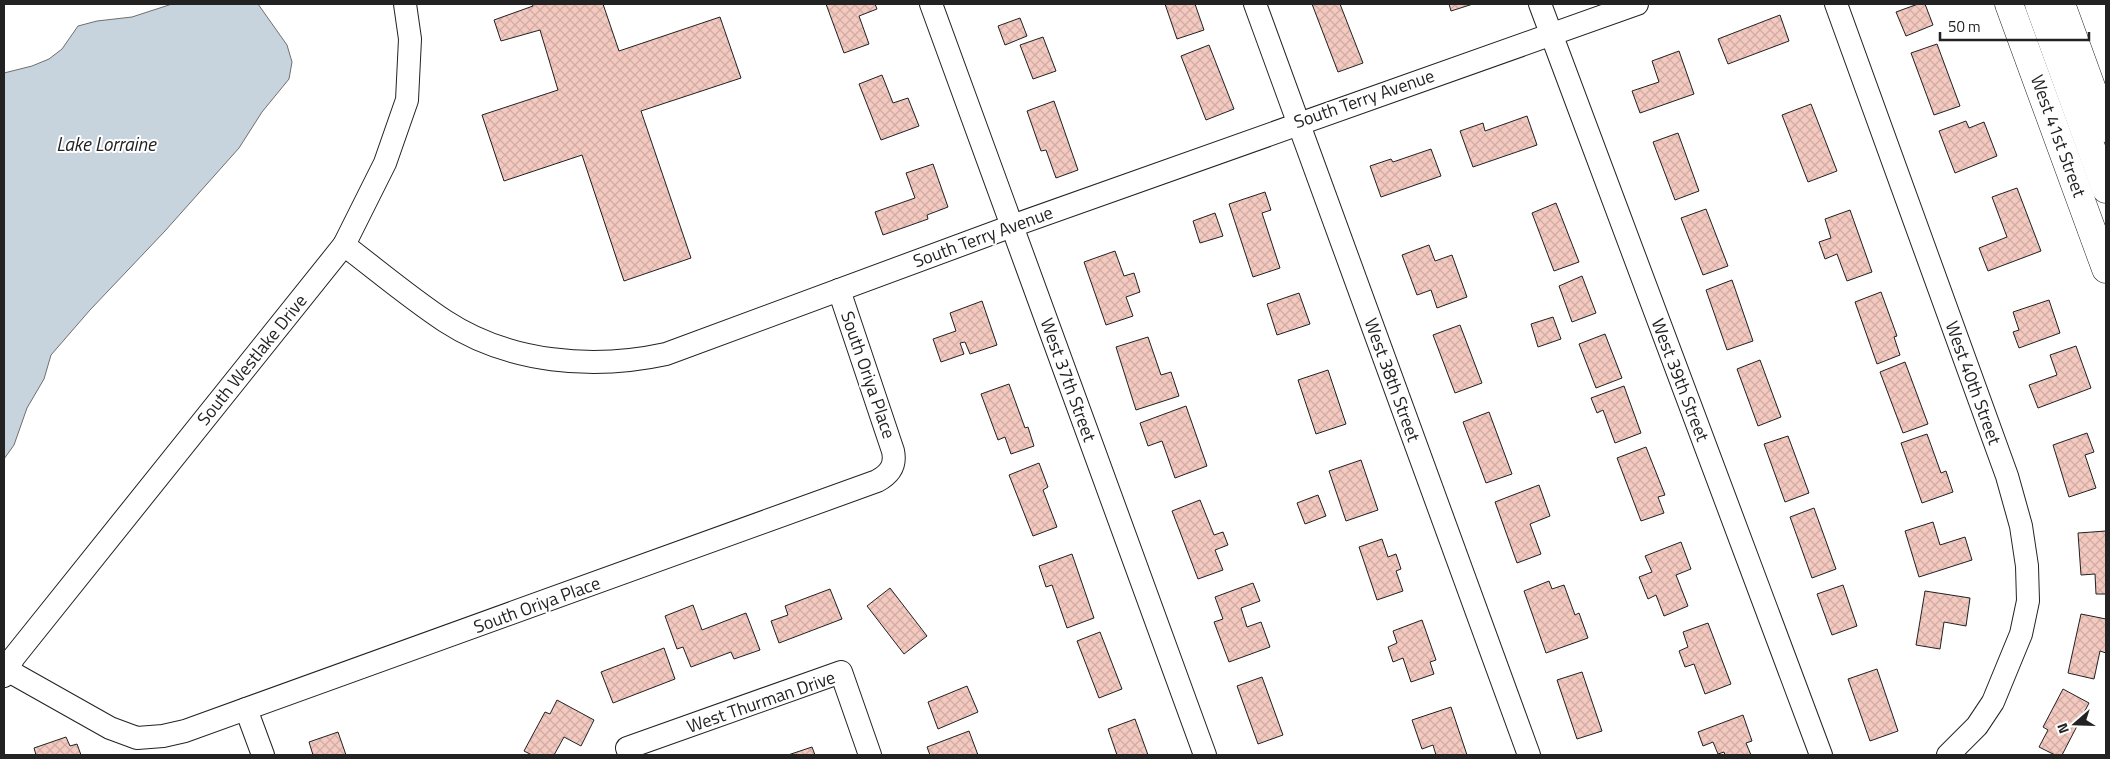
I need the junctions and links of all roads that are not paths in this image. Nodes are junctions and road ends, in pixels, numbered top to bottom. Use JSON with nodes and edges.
{"nodes":[{"id":1,"x":405,"y":4,"type":"edge"},
{"id":2,"x":931,"y":4,"type":"edge"},
{"id":3,"x":1255,"y":4,"type":"edge"},
{"id":4,"x":1540,"y":4,"type":"edge"},
{"id":5,"x":1637,"y":4,"type":"edge"},
{"id":6,"x":1836,"y":4,"type":"edge"},
{"id":7,"x":2009,"y":4,"type":"edge"},
{"id":8,"x":2039,"y":4,"type":"edge"},
{"id":9,"x":2061,"y":4,"type":"edge"},
{"id":10,"x":1551,"y":34,"type":"junction"},
{"id":11,"x":1298,"y":122,"type":"junction"},
{"id":12,"x":2106,"y":128,"type":"edge"},
{"id":13,"x":2106,"y":189,"type":"edge"},
{"id":14,"x":1012,"y":226,"type":"junction"},
{"id":15,"x":344,"y":245,"type":"junction"},
{"id":16,"x":2106,"y":269,"type":"edge"},
{"id":17,"x":839,"y":290,"type":"junction"},
{"id":18,"x":5,"y":673,"type":"edge"},
{"id":19,"x":246,"y":709,"type":"junction"},
{"id":20,"x":628,"y":752,"type":"edge"},
{"id":21,"x":263,"y":755,"type":"edge"},
{"id":22,"x":870,"y":755,"type":"edge"},
{"id":23,"x":1205,"y":755,"type":"edge"},
{"id":24,"x":1529,"y":755,"type":"edge"},
{"id":25,"x":1821,"y":755,"type":"edge"},
{"id":26,"x":1948,"y":755,"type":"edge"}],
"edges":[{"from":1,"to":15,"type":"street","name":"South Westlake Drive"},
{"from":2,"to":14,"type":"street","name":"West 37th Street"},
{"from":3,"to":11,"type":"street","name":"West 38th Street"},
{"from":4,"to":10,"type":"street","name":"West 39th Street"},
{"from":5,"to":10,"type":"street","name":"South Terry Avenue"},
{"from":6,"to":26,"type":"street","name":"West 40th Street"},
{"from":7,"to":16,"type":"main road","name":"West 41st Street"},
{"from":8,"to":13,"type":"main road"},
{"from":9,"to":12,"type":"main road"},
{"from":10,"to":11,"type":"street","name":"South Terry Avenue"},
{"from":10,"to":25,"type":"street","name":"West 39th Street"},
{"from":11,"to":14,"type":"street","name":"South Terry Avenue"},
{"from":11,"to":24,"type":"street","name":"West 38th Street"},
{"from":14,"to":17,"type":"street","name":"South Terry Avenue"},
{"from":14,"to":23,"type":"street","name":"West 37th Street"},
{"from":15,"to":17,"type":"street","name":"South Terry Avenue"},
{"from":15,"to":18,"type":"street","name":"South Westlake Drive"},
{"from":17,"to":19,"type":"street","name":"South Oriya Place"},
{"from":18,"to":19,"type":"street","name":"South Oriya Place"},
{"from":19,"to":21,"type":"street"},
{"from":20,"to":22,"type":"street","name":"West Thurman Drive"}]}
